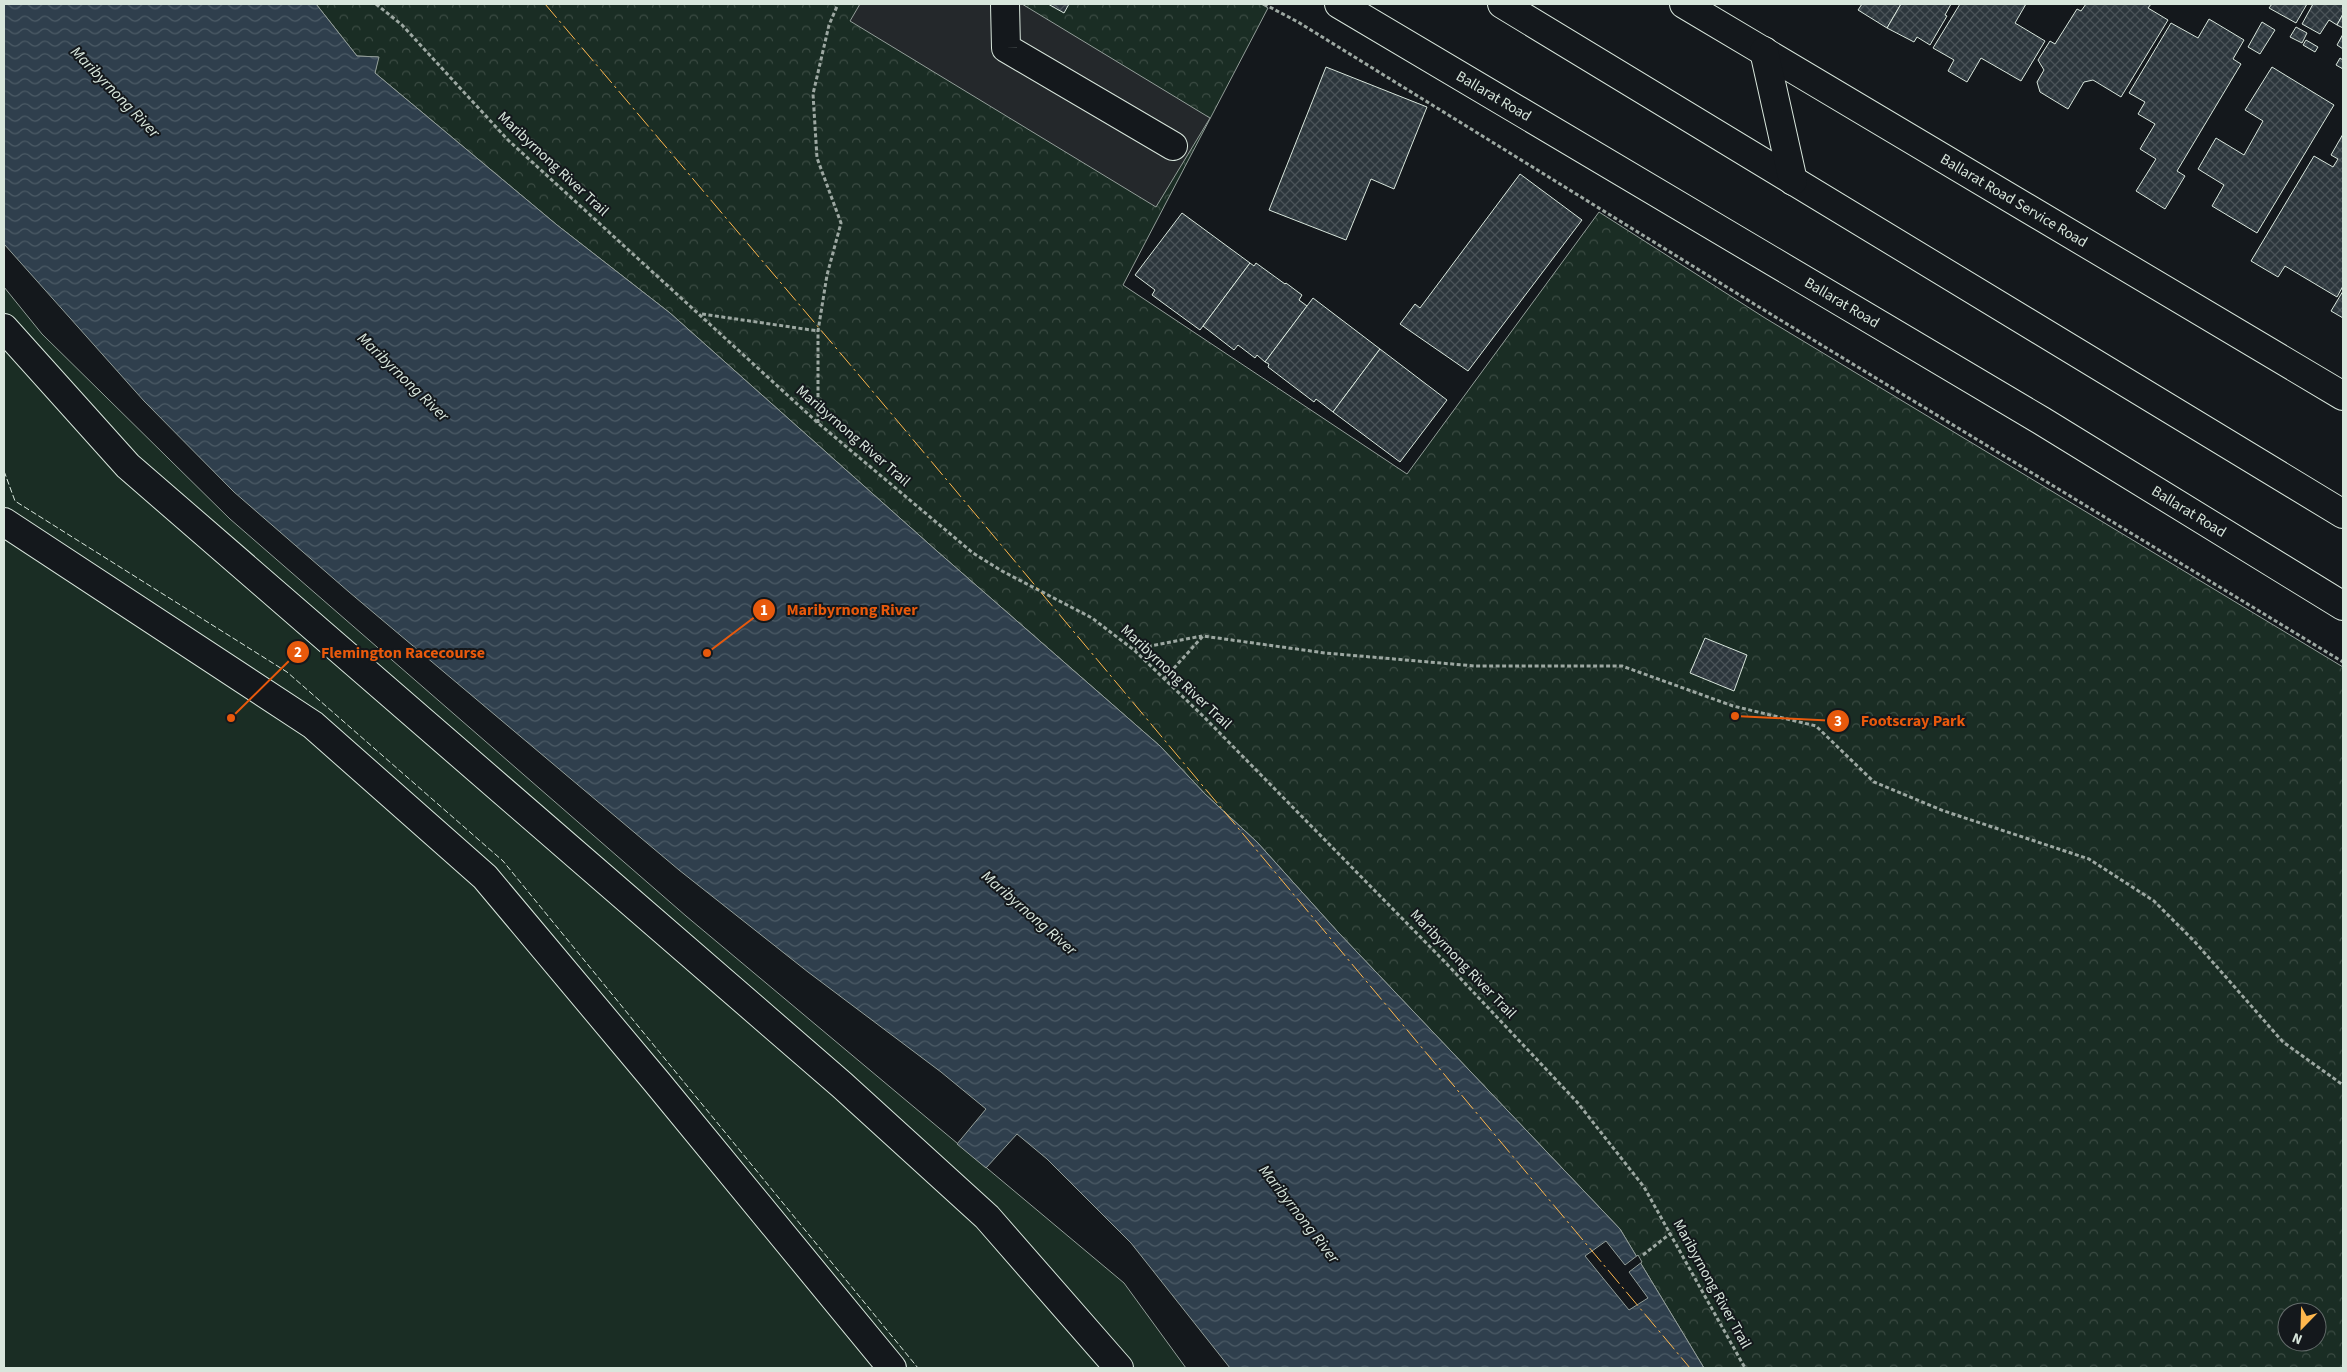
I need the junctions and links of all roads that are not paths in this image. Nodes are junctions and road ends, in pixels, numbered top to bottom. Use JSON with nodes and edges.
{"nodes":[{"id":1,"x":1006,"y":4,"type":"edge"},
{"id":2,"x":1339,"y":4,"type":"edge"},
{"id":3,"x":1502,"y":4,"type":"edge"},
{"id":4,"x":1684,"y":4,"type":"edge"},
{"id":5,"x":1764,"y":51,"type":"junction"},
{"id":6,"x":1173,"y":146,"type":"dead end"},
{"id":7,"x":1793,"y":181,"type":"junction"},
{"id":8,"x":4,"y":328,"type":"edge"},
{"id":9,"x":2343,"y":396,"type":"edge"},
{"id":10,"x":2343,"y":514,"type":"edge"},
{"id":11,"x":4,"y":522,"type":"edge"},
{"id":12,"x":2343,"y":606,"type":"edge"},
{"id":13,"x":892,"y":1368,"type":"edge"},
{"id":14,"x":1119,"y":1368,"type":"edge"}],
"edges":[{"from":1,"to":6,"type":"main road"},
{"from":2,"to":12,"type":"main road","name":"Ballarat Road"},
{"from":3,"to":7,"type":"main road"},
{"from":4,"to":5,"type":"main road","name":"Ballarat Road Service Road"},
{"from":5,"to":7,"type":"main road"},
{"from":5,"to":9,"type":"main road","name":"Ballarat Road Service Road"},
{"from":7,"to":10,"type":"main road"},
{"from":8,"to":14,"type":"main road"},
{"from":11,"to":13,"type":"main road"}]}
